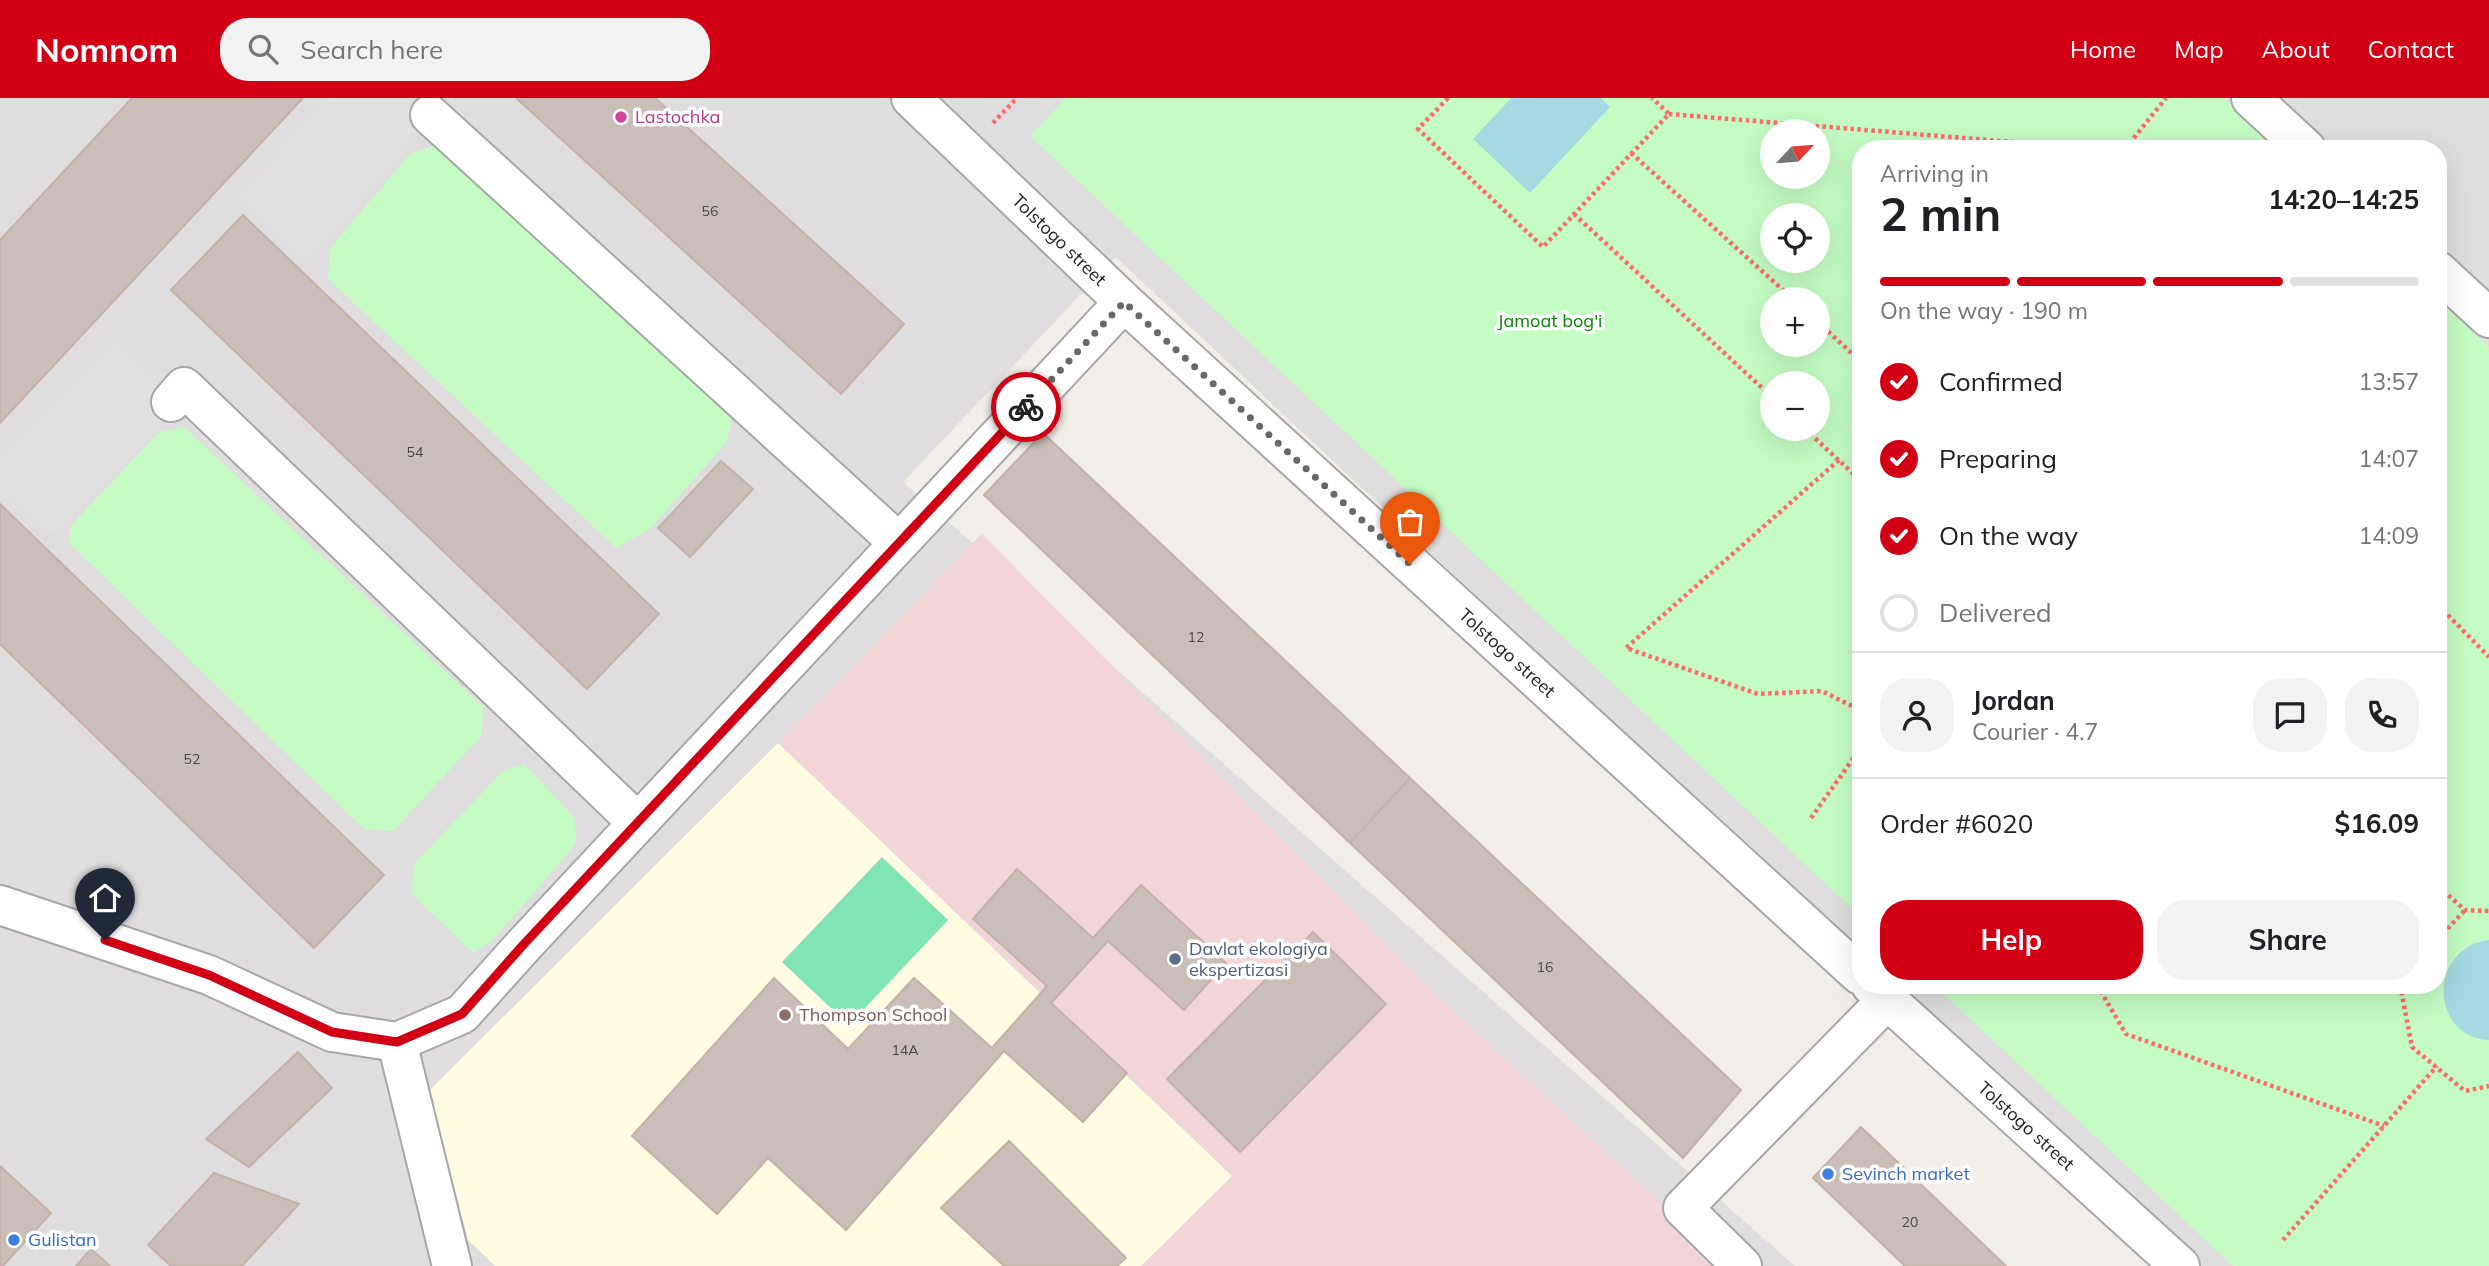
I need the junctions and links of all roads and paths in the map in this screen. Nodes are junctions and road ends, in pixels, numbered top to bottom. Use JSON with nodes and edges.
{"nodes":[{"id":1,"x":911,"y":98,"type":"edge"},
{"id":2,"x":1448,"y":98,"type":"edge"},
{"id":3,"x":1652,"y":98,"type":"edge"},
{"id":4,"x":2166,"y":98,"type":"edge"},
{"id":5,"x":2251,"y":98,"type":"edge"},
{"id":6,"x":1669,"y":114,"type":"junction"},
{"id":7,"x":430,"y":115,"type":"dead end"},
{"id":8,"x":1988,"y":140,"type":"edge"},
{"id":9,"x":2132,"y":140,"type":"edge"},
{"id":10,"x":2296,"y":140,"type":"edge"},
{"id":11,"x":1631,"y":153,"type":"junction"},
{"id":12,"x":1574,"y":214,"type":"junction"},
{"id":13,"x":2447,"y":279,"type":"edge"},
{"id":14,"x":1780,"y":287,"type":"edge"},
{"id":15,"x":1124,"y":302,"type":"junction"},
{"id":16,"x":2489,"y":318,"type":"edge"},
{"id":17,"x":1830,"y":333,"type":"edge"},
{"id":18,"x":1852,"y":353,"type":"edge"},
{"id":19,"x":1760,"y":386,"type":"edge"},
{"id":20,"x":171,"y":402,"type":"dead end"},
{"id":21,"x":1818,"y":441,"type":"edge"},
{"id":22,"x":1839,"y":460,"type":"junction"},
{"id":23,"x":1852,"y":472,"type":"edge"},
{"id":24,"x":899,"y":543,"type":"junction"},
{"id":25,"x":2447,"y":614,"type":"edge"},
{"id":26,"x":2489,"y":657,"type":"edge"},
{"id":27,"x":1852,"y":706,"type":"edge"},
{"id":28,"x":1852,"y":759,"type":"edge"},
{"id":29,"x":1811,"y":818,"type":"dead end"},
{"id":30,"x":638,"y":823,"type":"junction"},
{"id":31,"x":2447,"y":894,"type":"edge"},
{"id":32,"x":0,"y":905,"type":"edge"},
{"id":33,"x":2465,"y":910,"type":"junction"},
{"id":34,"x":2489,"y":911,"type":"edge"},
{"id":35,"x":2447,"y":929,"type":"edge"},
{"id":36,"x":1852,"y":968,"type":"edge"},
{"id":37,"x":1867,"y":994,"type":"edge"},
{"id":38,"x":1881,"y":994,"type":"edge"},
{"id":39,"x":2102,"y":994,"type":"edge"},
{"id":40,"x":2402,"y":994,"type":"edge"},
{"id":41,"x":397,"y":1042,"type":"junction"},
{"id":42,"x":2437,"y":1066,"type":"junction"},
{"id":43,"x":2489,"y":1086,"type":"edge"},
{"id":44,"x":2384,"y":1126,"type":"junction"},
{"id":45,"x":2283,"y":1240,"type":"dead end"},
{"id":46,"x":452,"y":1266,"type":"edge"},
{"id":47,"x":1742,"y":1266,"type":"edge"},
{"id":48,"x":2180,"y":1266,"type":"edge"}],
"edges":[{"from":1,"to":15,"type":"street","name":"Tolstogo street"},
{"from":2,"to":12,"type":"path"},
{"from":3,"to":6,"type":"path"},
{"from":4,"to":9,"type":"path"},
{"from":5,"to":10,"type":"street"},
{"from":6,"to":8,"type":"path"},
{"from":6,"to":11,"type":"path"},
{"from":7,"to":24,"type":"street"},
{"from":11,"to":12,"type":"path"},
{"from":11,"to":14,"type":"path"},
{"from":12,"to":19,"type":"path"},
{"from":13,"to":16,"type":"street"},
{"from":15,"to":24,"type":"street"},
{"from":15,"to":36,"type":"street","name":"Tolstogo street"},
{"from":17,"to":18,"type":"path"},
{"from":20,"to":30,"type":"street"},
{"from":21,"to":22,"type":"path"},
{"from":22,"to":23,"type":"path"},
{"from":22,"to":27,"type":"path"},
{"from":24,"to":30,"type":"street"},
{"from":25,"to":26,"type":"path"},
{"from":28,"to":29,"type":"path"},
{"from":30,"to":41,"type":"street"},
{"from":31,"to":33,"type":"path"},
{"from":32,"to":41,"type":"street"},
{"from":33,"to":34,"type":"path"},
{"from":33,"to":35,"type":"path"},
{"from":37,"to":47,"type":"street"},
{"from":38,"to":48,"type":"street","name":"Tolstogo street"},
{"from":39,"to":44,"type":"path"},
{"from":40,"to":42,"type":"path"},
{"from":41,"to":46,"type":"street"},
{"from":42,"to":43,"type":"path"},
{"from":42,"to":44,"type":"path"},
{"from":44,"to":45,"type":"path"}]}
